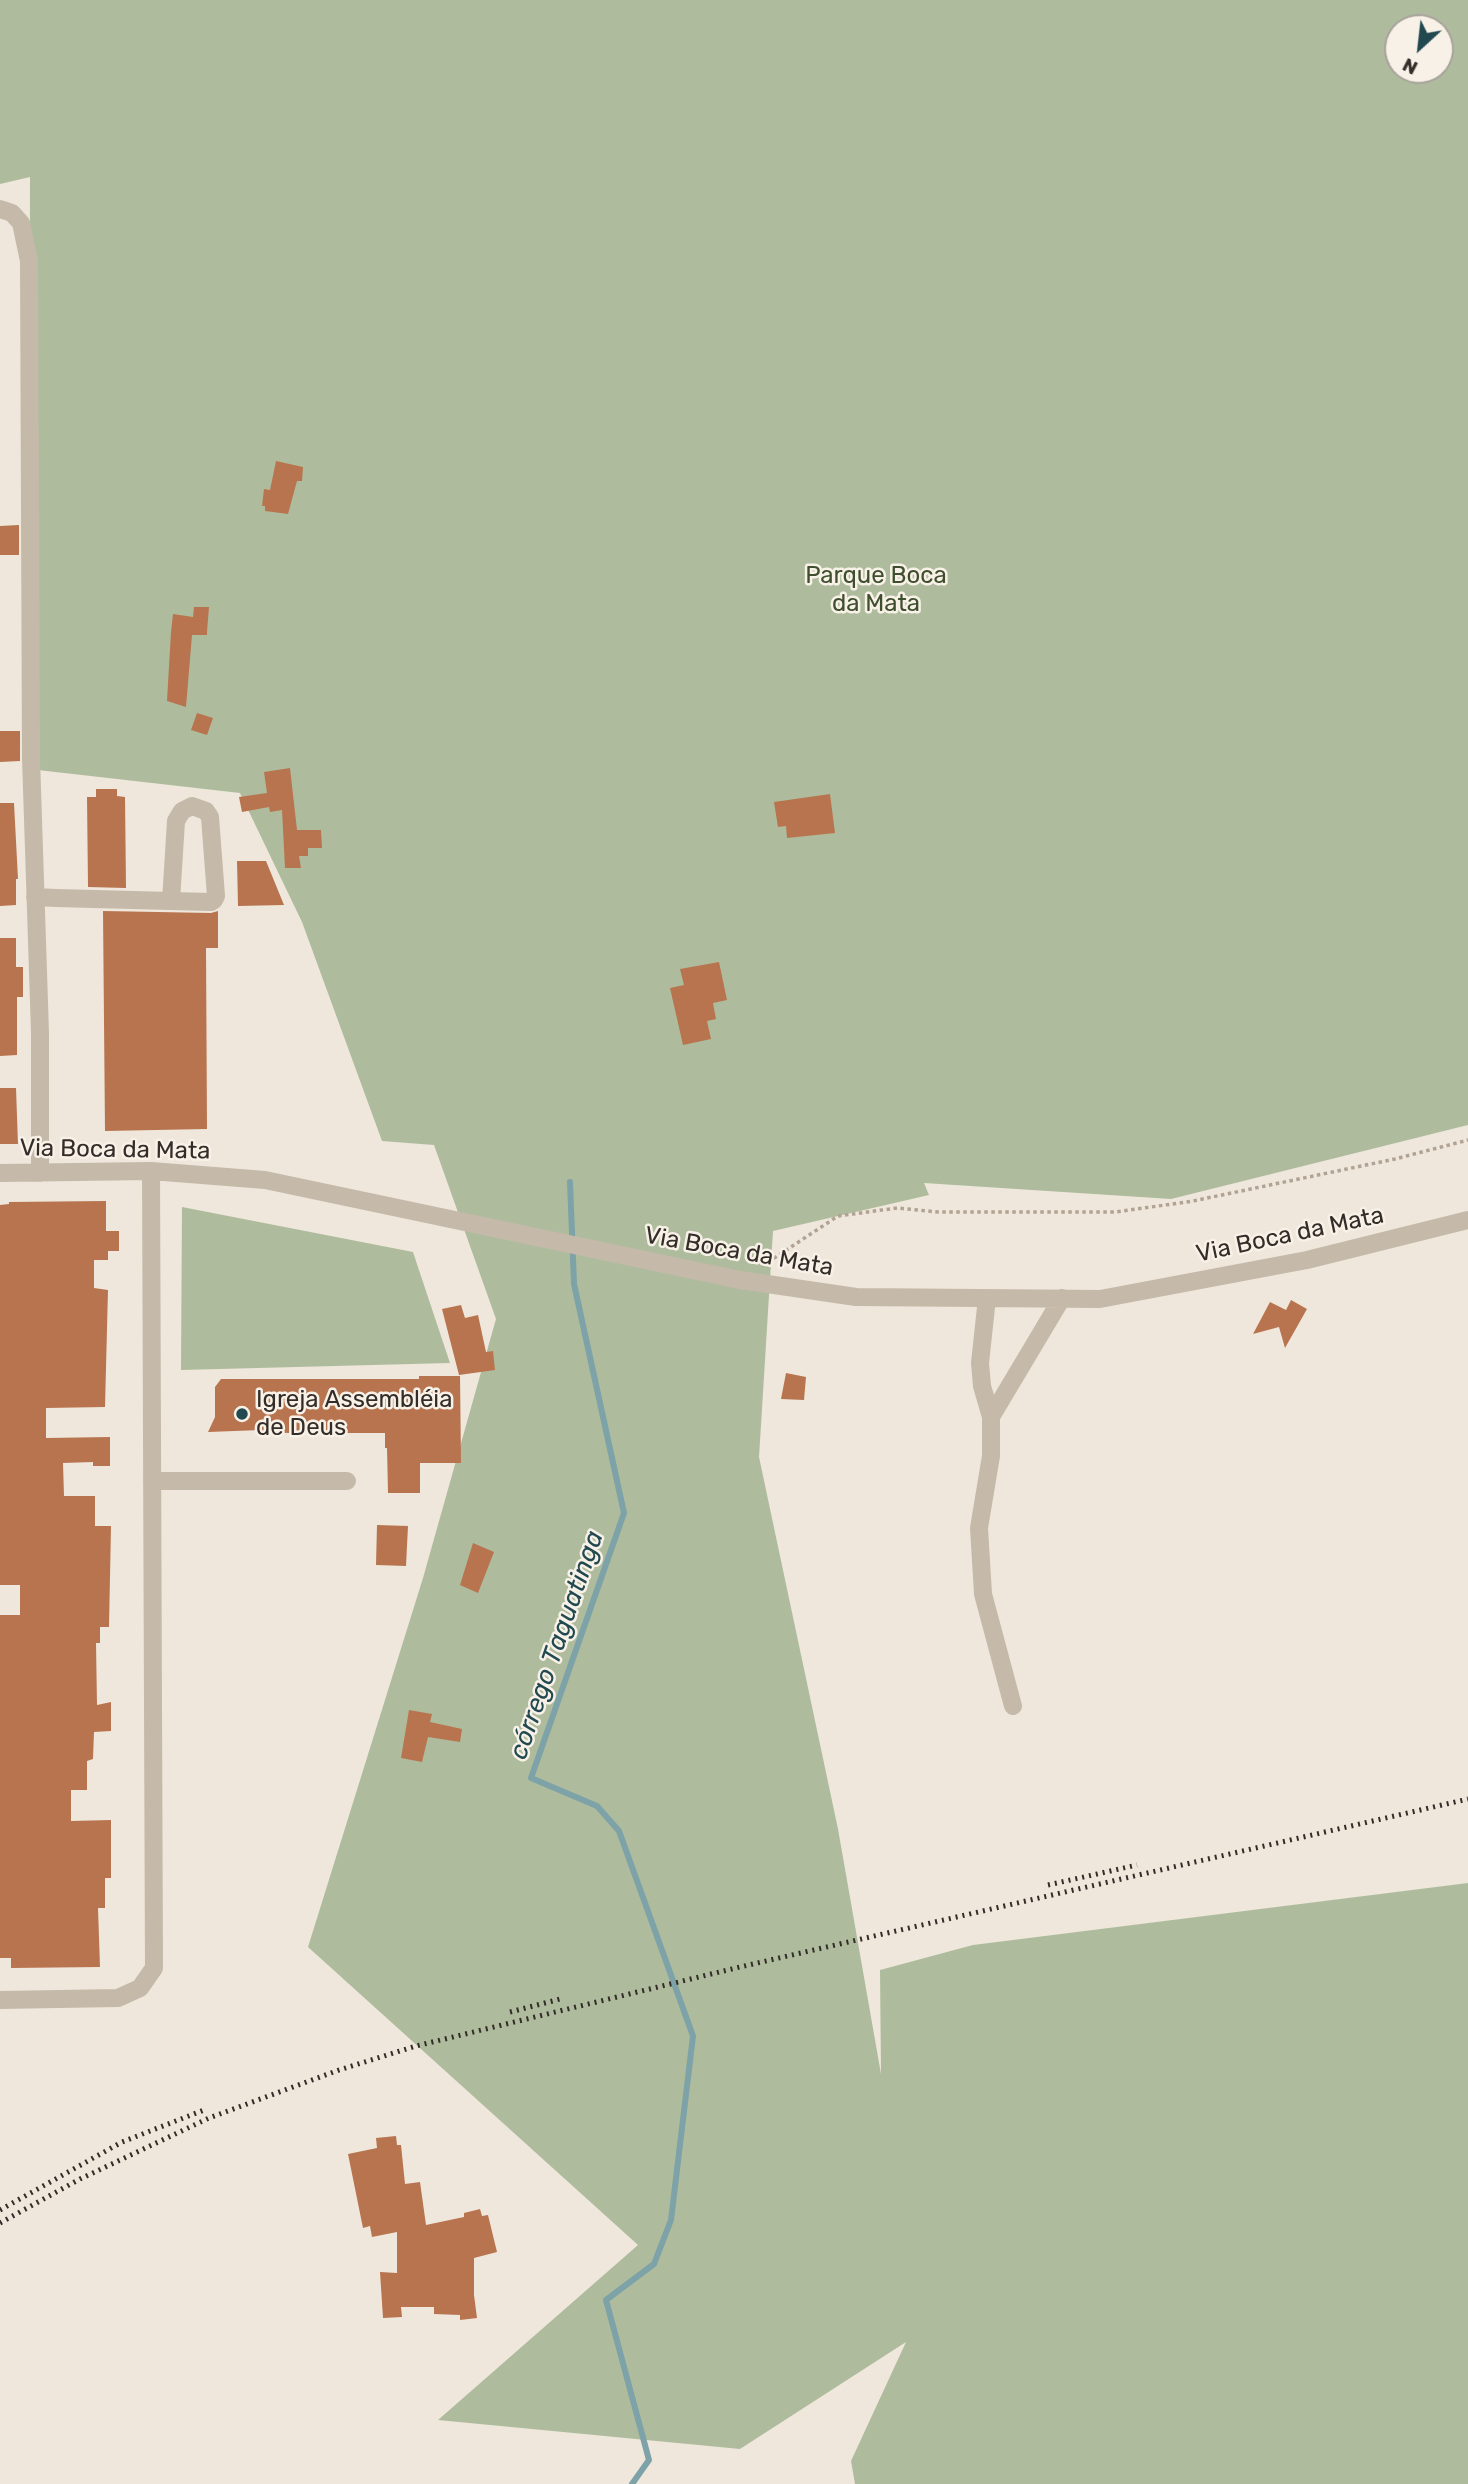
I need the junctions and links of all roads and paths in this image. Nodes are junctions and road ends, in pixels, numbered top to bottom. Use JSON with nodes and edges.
{"nodes":[{"id":1,"x":0,"y":209,"type":"edge"},
{"id":2,"x":35,"y":897,"type":"junction"},
{"id":3,"x":171,"y":901,"type":"junction"},
{"id":4,"x":1468,"y":1140,"type":"edge"},
{"id":5,"x":151,"y":1171,"type":"junction"},
{"id":6,"x":0,"y":1173,"type":"edge"},
{"id":7,"x":40,"y":1173,"type":"junction"},
{"id":8,"x":1468,"y":1220,"type":"edge"},
{"id":9,"x":740,"y":1280,"type":"junction"},
{"id":10,"x":987,"y":1298,"type":"junction"},
{"id":11,"x":1062,"y":1298,"type":"junction"},
{"id":12,"x":991,"y":1417,"type":"junction"},
{"id":13,"x":152,"y":1481,"type":"junction"},
{"id":14,"x":347,"y":1481,"type":"dead end"},
{"id":15,"x":1013,"y":1706,"type":"dead end"},
{"id":16,"x":0,"y":2000,"type":"edge"}],
"edges":[{"from":1,"to":2,"type":"street"},
{"from":2,"to":3,"type":"street"},
{"from":2,"to":7,"type":"street"},
{"from":3,"to":3,"type":"street"},
{"from":4,"to":9,"type":"path"},
{"from":5,"to":7,"type":"street","name":"Via Boca da Mata"},
{"from":5,"to":9,"type":"street","name":"Via Boca da Mata"},
{"from":5,"to":13,"type":"street"},
{"from":6,"to":7,"type":"street","name":"Via Boca da Mata"},
{"from":8,"to":11,"type":"street","name":"Via Boca da Mata"},
{"from":9,"to":10,"type":"street","name":"Via Boca da Mata"},
{"from":10,"to":11,"type":"street","name":"Via Boca da Mata"},
{"from":10,"to":12,"type":"street"},
{"from":11,"to":12,"type":"street"},
{"from":12,"to":15,"type":"street"},
{"from":13,"to":14,"type":"street"},
{"from":13,"to":16,"type":"street"}]}
